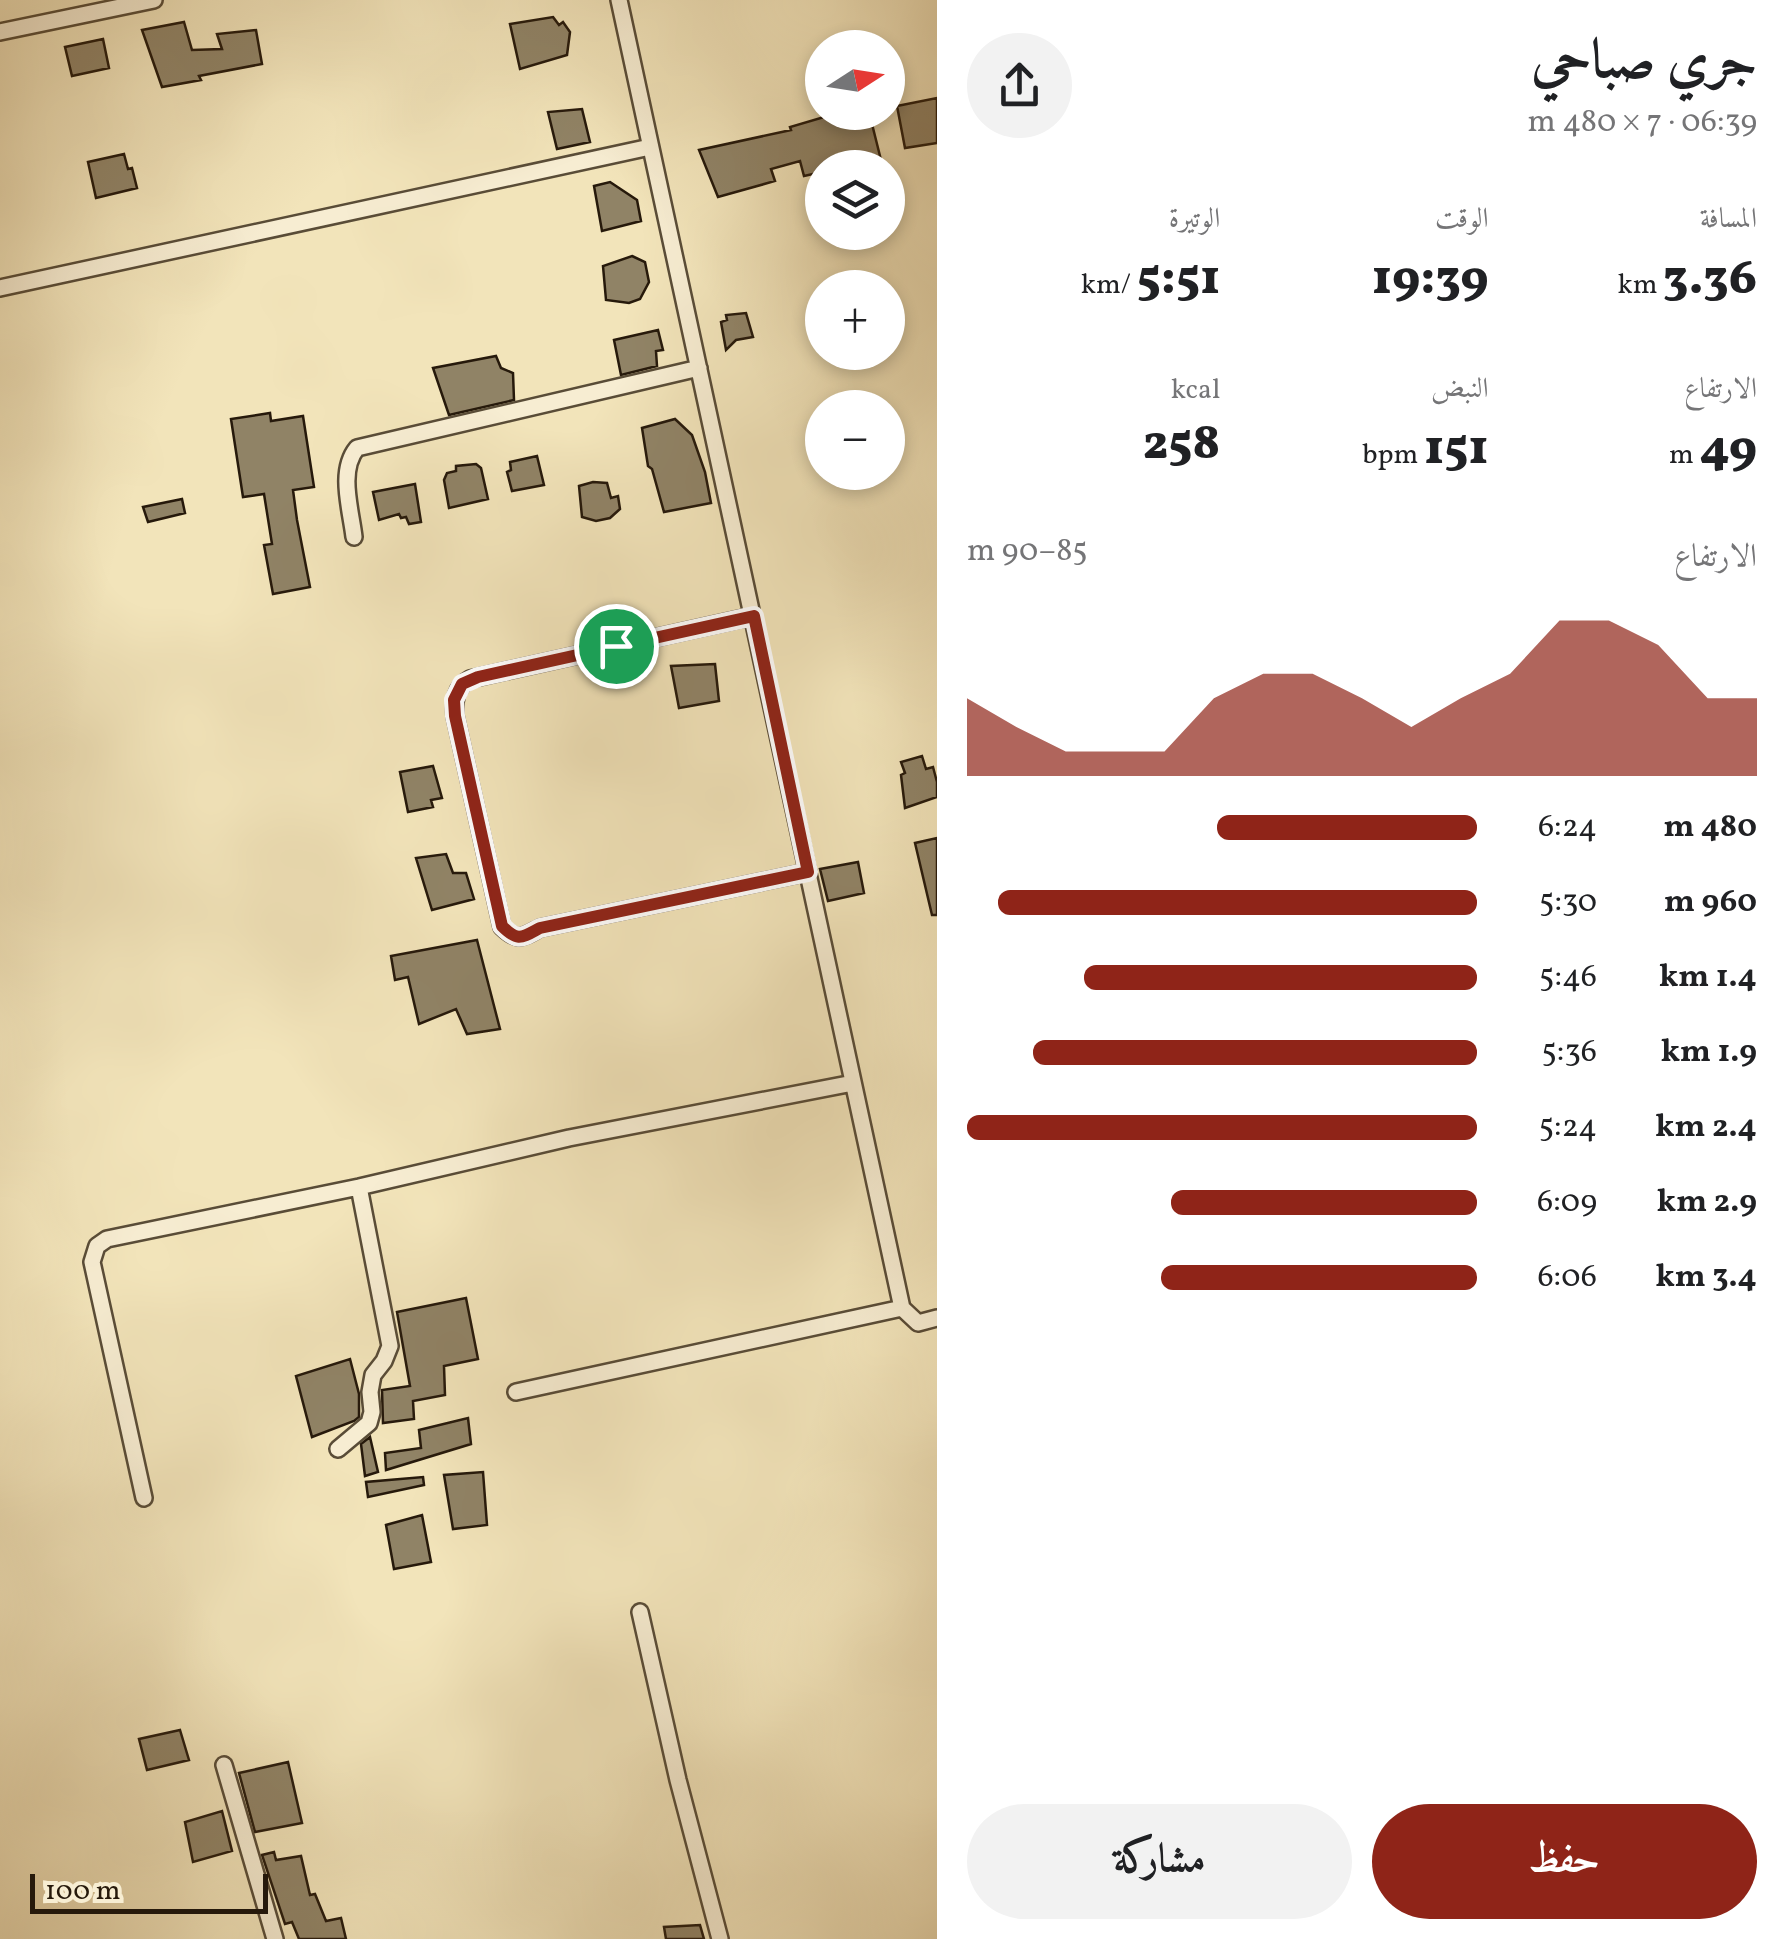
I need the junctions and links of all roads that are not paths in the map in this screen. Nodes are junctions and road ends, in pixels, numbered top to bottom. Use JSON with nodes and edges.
{"nodes":[{"id":1,"x":154,"y":0,"type":"edge"},
{"id":2,"x":619,"y":0,"type":"edge"},
{"id":3,"x":0,"y":32,"type":"edge"},
{"id":4,"x":650,"y":147,"type":"junction"},
{"id":5,"x":0,"y":288,"type":"edge"},
{"id":6,"x":700,"y":368,"type":"junction"},
{"id":7,"x":354,"y":537,"type":"dead end"},
{"id":8,"x":754,"y":616,"type":"junction"},
{"id":9,"x":808,"y":872,"type":"junction"},
{"id":10,"x":852,"y":1082,"type":"junction"},
{"id":11,"x":358,"y":1187,"type":"junction"},
{"id":12,"x":902,"y":1308,"type":"junction"},
{"id":13,"x":937,"y":1318,"type":"edge"},
{"id":14,"x":516,"y":1392,"type":"dead end"},
{"id":15,"x":338,"y":1449,"type":"dead end"},
{"id":16,"x":144,"y":1498,"type":"dead end"},
{"id":17,"x":640,"y":1612,"type":"dead end"},
{"id":18,"x":224,"y":1765,"type":"dead end"},
{"id":19,"x":276,"y":1939,"type":"edge"},
{"id":20,"x":720,"y":1939,"type":"edge"}],
"edges":[{"from":1,"to":3,"type":"street"},
{"from":2,"to":4,"type":"street"},
{"from":4,"to":5,"type":"street"},
{"from":4,"to":6,"type":"street"},
{"from":6,"to":7,"type":"street"},
{"from":6,"to":8,"type":"street"},
{"from":8,"to":9,"type":"street"},
{"from":8,"to":9,"type":"street"},
{"from":9,"to":10,"type":"street"},
{"from":10,"to":11,"type":"street"},
{"from":10,"to":12,"type":"street"},
{"from":11,"to":15,"type":"street"},
{"from":11,"to":16,"type":"street"},
{"from":12,"to":13,"type":"street"},
{"from":12,"to":14,"type":"street"},
{"from":17,"to":20,"type":"street"},
{"from":18,"to":19,"type":"street"}]}
